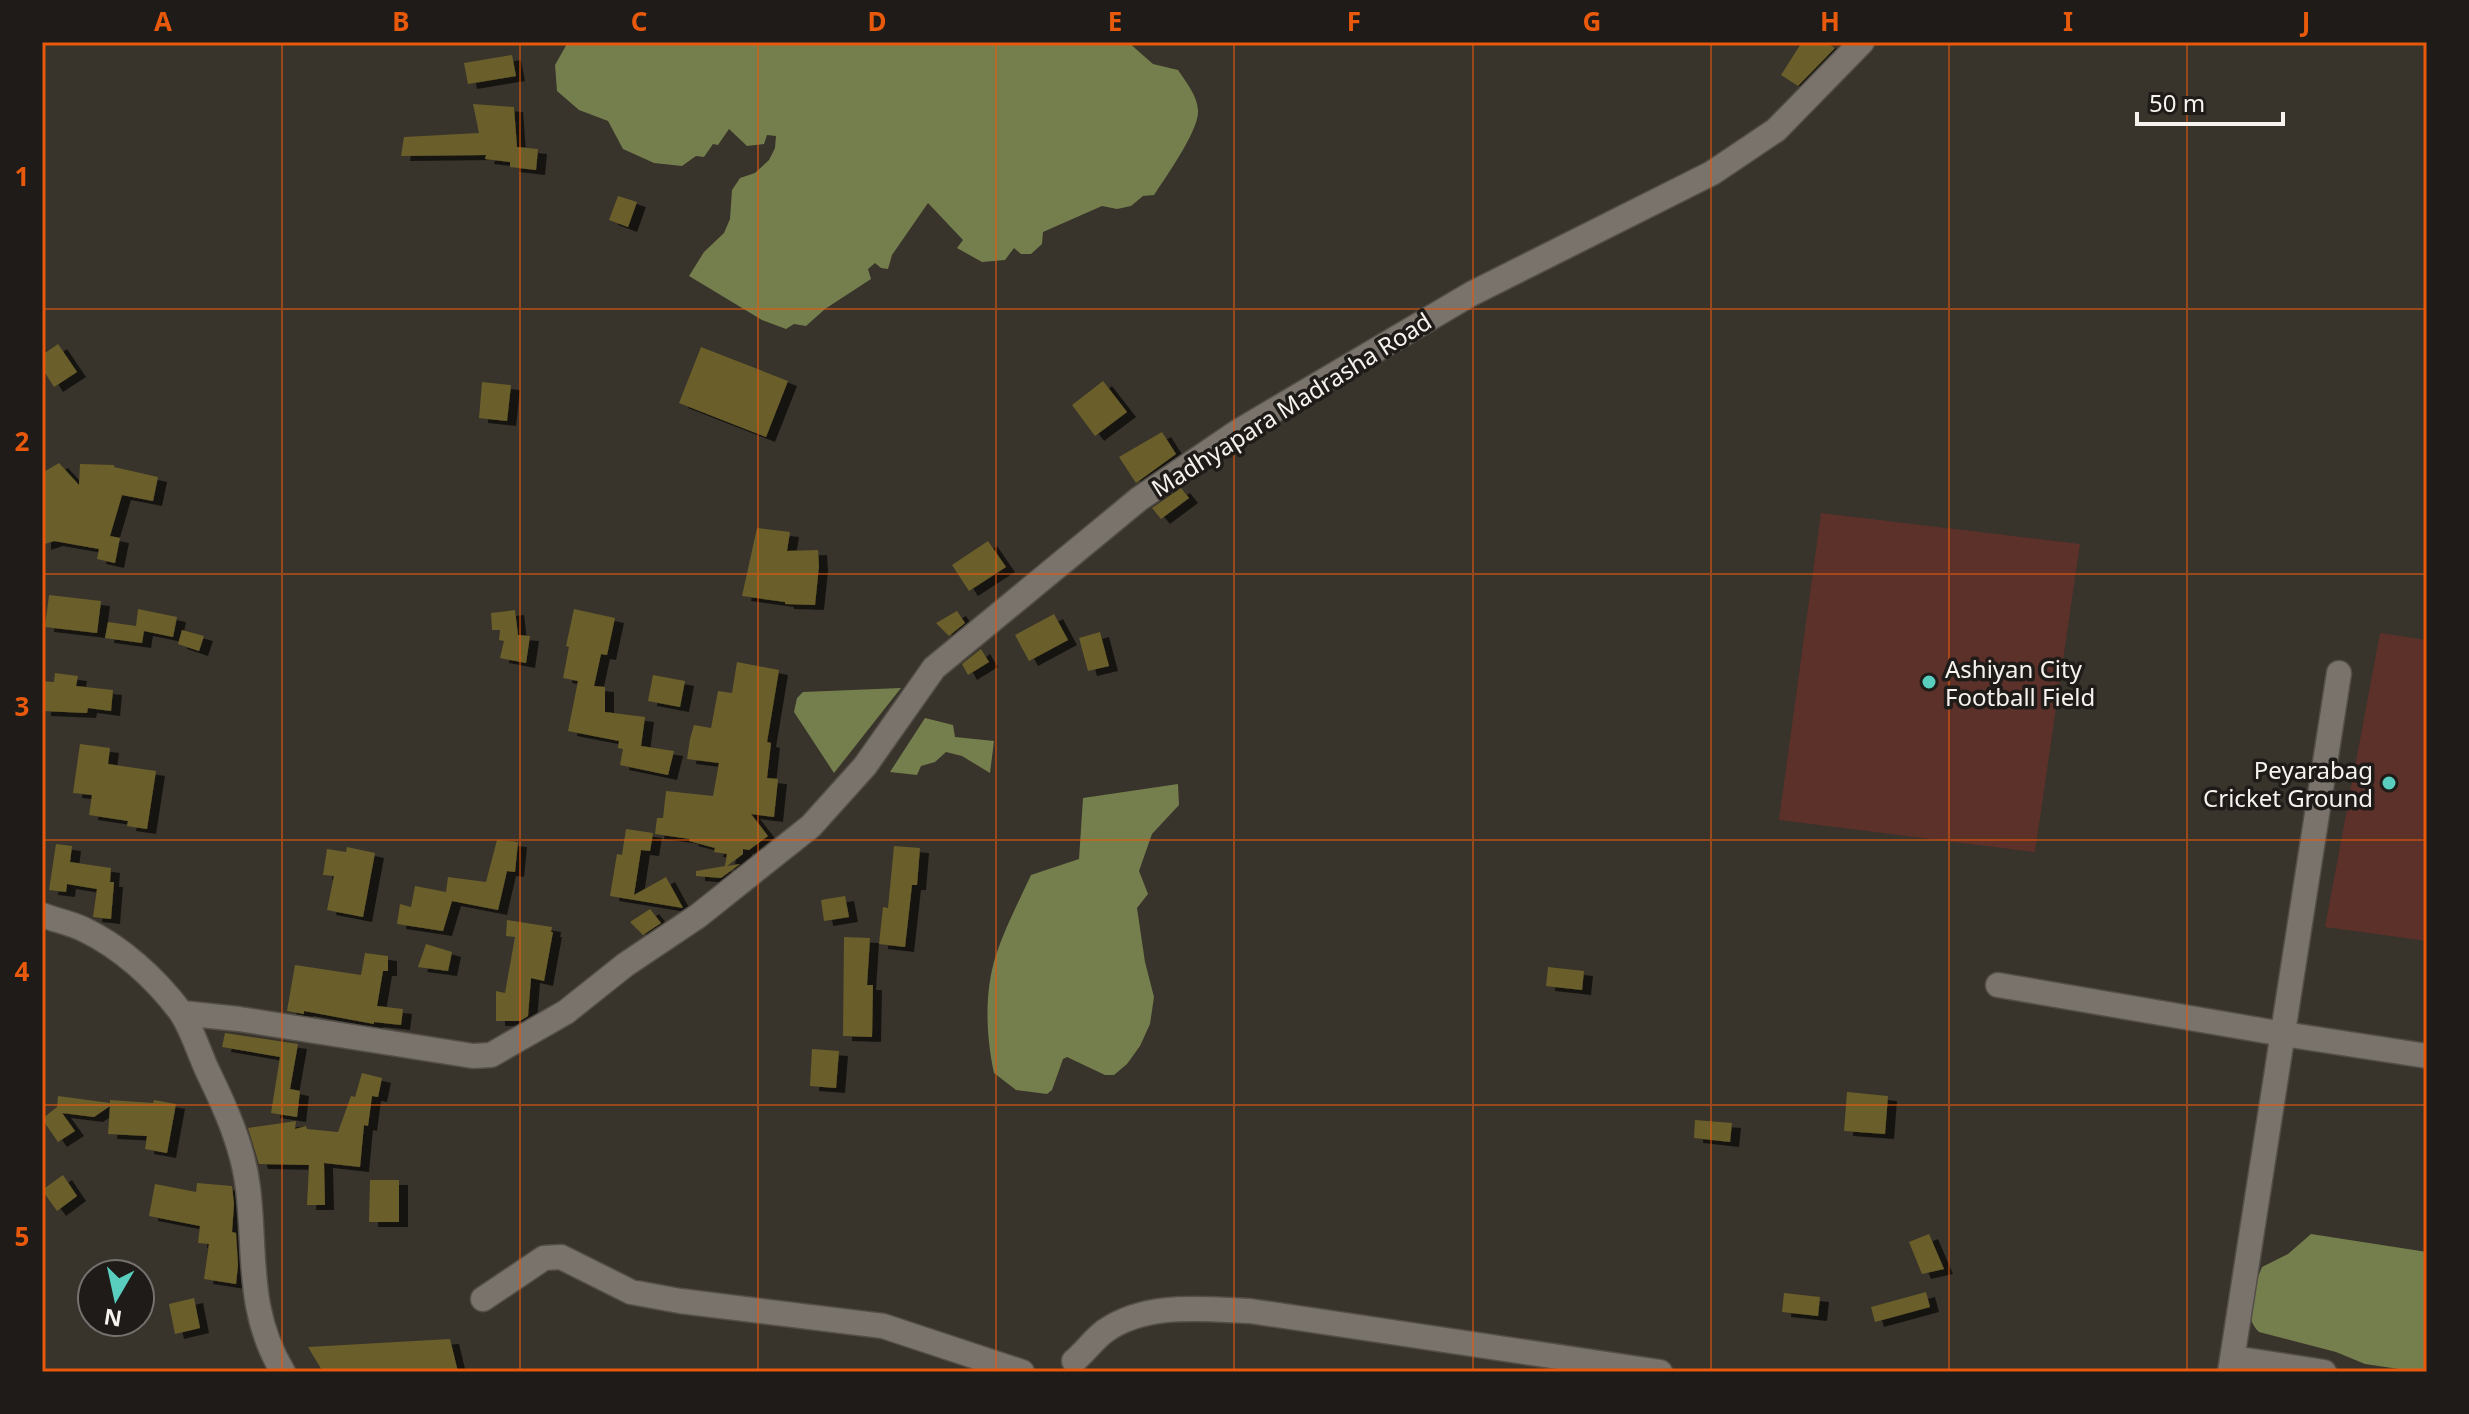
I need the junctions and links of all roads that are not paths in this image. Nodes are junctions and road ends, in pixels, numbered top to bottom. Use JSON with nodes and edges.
{"nodes":[{"id":1,"x":1862,"y":42,"type":"edge"},
{"id":2,"x":2339,"y":673,"type":"dead end"},
{"id":3,"x":42,"y":915,"type":"edge"},
{"id":4,"x":1998,"y":985,"type":"dead end"},
{"id":5,"x":182,"y":1013,"type":"junction"},
{"id":6,"x":2283,"y":1034,"type":"junction"},
{"id":7,"x":2427,"y":1056,"type":"edge"},
{"id":8,"x":483,"y":1299,"type":"dead end"},
{"id":9,"x":2232,"y":1365,"type":"edge"},
{"id":10,"x":1071,"y":1368,"type":"edge"},
{"id":11,"x":283,"y":1372,"type":"edge"},
{"id":12,"x":1022,"y":1372,"type":"edge"},
{"id":13,"x":1660,"y":1372,"type":"edge"},
{"id":14,"x":2324,"y":1372,"type":"edge"}],
"edges":[{"from":1,"to":5,"type":"street","name":"Madhyapara Madrasha Road"},
{"from":2,"to":6,"type":"street"},
{"from":3,"to":5,"type":"street"},
{"from":4,"to":6,"type":"street"},
{"from":5,"to":11,"type":"street"},
{"from":6,"to":7,"type":"street"},
{"from":6,"to":9,"type":"street"},
{"from":8,"to":12,"type":"street"},
{"from":9,"to":14,"type":"street"},
{"from":10,"to":13,"type":"street"}]}
